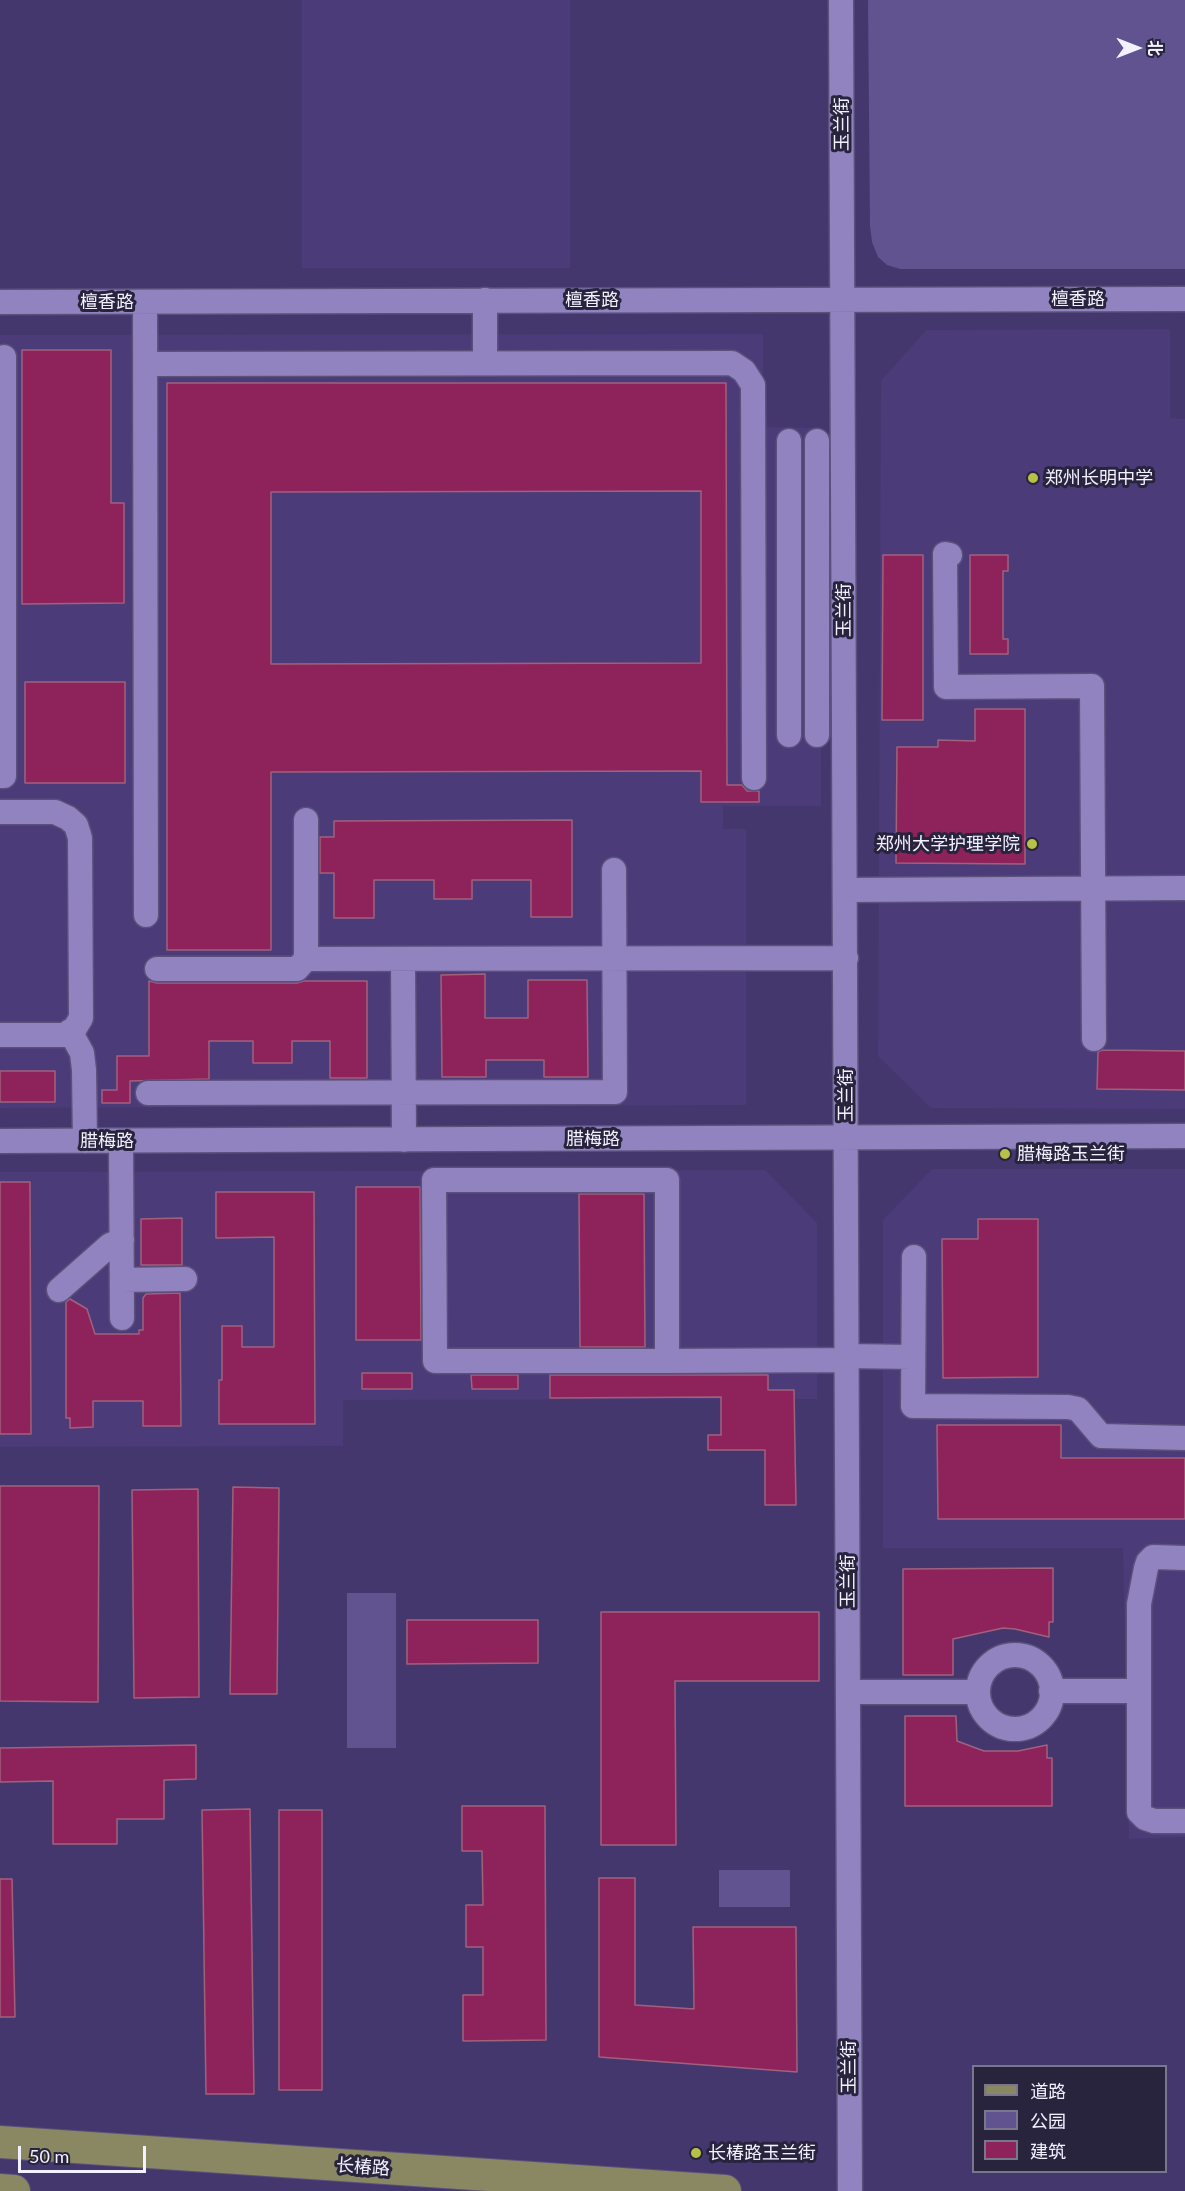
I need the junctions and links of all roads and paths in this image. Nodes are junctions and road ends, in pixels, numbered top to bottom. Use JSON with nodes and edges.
{"nodes":[{"id":1,"x":841,"y":0,"type":"edge"},
{"id":2,"x":1185,"y":298,"type":"edge"},
{"id":3,"x":843,"y":299,"type":"junction"},
{"id":4,"x":485,"y":300,"type":"junction"},
{"id":5,"x":0,"y":302,"type":"edge"},
{"id":6,"x":146,"y":302,"type":"junction"},
{"id":7,"x":4,"y":357,"type":"dead end"},
{"id":8,"x":485,"y":363,"type":"junction"},
{"id":9,"x":146,"y":364,"type":"junction"},
{"id":10,"x":843,"y":440,"type":"junction"},
{"id":11,"x":753,"y":441,"type":"junction"},
{"id":12,"x":789,"y":441,"type":"junction"},
{"id":13,"x":817,"y":441,"type":"junction"},
{"id":14,"x":950,"y":555,"type":"dead end"},
{"id":15,"x":2,"y":582,"type":"edge"},
{"id":16,"x":754,"y":735,"type":"junction"},
{"id":17,"x":789,"y":735,"type":"junction"},
{"id":18,"x":817,"y":735,"type":"junction"},
{"id":19,"x":844,"y":735,"type":"junction"},
{"id":20,"x":0,"y":776,"type":"edge"},
{"id":21,"x":754,"y":778,"type":"dead end"},
{"id":22,"x":0,"y":812,"type":"edge"},
{"id":23,"x":306,"y":820,"type":"dead end"},
{"id":24,"x":614,"y":870,"type":"dead end"},
{"id":25,"x":1185,"y":888,"type":"edge"},
{"id":26,"x":1093,"y":889,"type":"junction"},
{"id":27,"x":845,"y":890,"type":"junction"},
{"id":28,"x":146,"y":915,"type":"dead end"},
{"id":29,"x":846,"y":958,"type":"junction"},
{"id":30,"x":306,"y":959,"type":"junction"},
{"id":31,"x":404,"y":959,"type":"junction"},
{"id":32,"x":614,"y":959,"type":"junction"},
{"id":33,"x":157,"y":969,"type":"dead end"},
{"id":34,"x":70,"y":1031,"type":"junction"},
{"id":35,"x":0,"y":1035,"type":"edge"},
{"id":36,"x":1094,"y":1039,"type":"dead end"},
{"id":37,"x":404,"y":1092,"type":"junction"},
{"id":38,"x":148,"y":1093,"type":"dead end"},
{"id":39,"x":1185,"y":1136,"type":"edge"},
{"id":40,"x":846,"y":1138,"type":"junction"},
{"id":41,"x":404,"y":1140,"type":"junction"},
{"id":42,"x":0,"y":1141,"type":"edge"},
{"id":43,"x":85,"y":1141,"type":"junction"},
{"id":44,"x":121,"y":1141,"type":"junction"},
{"id":45,"x":122,"y":1240,"type":"junction"},
{"id":46,"x":914,"y":1257,"type":"dead end"},
{"id":47,"x":185,"y":1279,"type":"dead end"},
{"id":48,"x":122,"y":1280,"type":"junction"},
{"id":49,"x":59,"y":1290,"type":"dead end"},
{"id":50,"x":122,"y":1318,"type":"dead end"},
{"id":51,"x":913,"y":1357,"type":"junction"},
{"id":52,"x":847,"y":1358,"type":"junction"},
{"id":53,"x":667,"y":1361,"type":"junction"},
{"id":54,"x":1185,"y":1438,"type":"edge"},
{"id":55,"x":1185,"y":1558,"type":"edge"},
{"id":56,"x":1051,"y":1691,"type":"junction"},
{"id":57,"x":1139,"y":1691,"type":"junction"},
{"id":58,"x":848,"y":1692,"type":"junction"},
{"id":59,"x":978,"y":1692,"type":"junction"},
{"id":60,"x":1185,"y":1821,"type":"edge"},
{"id":61,"x":0,"y":2142,"type":"edge"},
{"id":62,"x":0,"y":2190,"type":"edge"},
{"id":63,"x":14,"y":2191,"type":"edge"},
{"id":64,"x":725,"y":2191,"type":"edge"},
{"id":65,"x":850,"y":2191,"type":"edge"}],
"edges":[{"from":1,"to":3,"type":"street","name":"玉兰街"},
{"from":2,"to":3,"type":"street","name":"檀香路"},
{"from":3,"to":4,"type":"street","name":"檀香路"},
{"from":3,"to":10,"type":"street","name":"玉兰街"},
{"from":4,"to":6,"type":"street","name":"檀香路"},
{"from":4,"to":8,"type":"street"},
{"from":5,"to":6,"type":"street","name":"檀香路"},
{"from":6,"to":9,"type":"street"},
{"from":7,"to":15,"type":"street"},
{"from":8,"to":9,"type":"street"},
{"from":8,"to":11,"type":"street"},
{"from":9,"to":28,"type":"street"},
{"from":10,"to":13,"type":"street"},
{"from":10,"to":19,"type":"street","name":"玉兰街"},
{"from":11,"to":12,"type":"street"},
{"from":11,"to":16,"type":"street"},
{"from":12,"to":13,"type":"street"},
{"from":12,"to":17,"type":"street"},
{"from":13,"to":18,"type":"street"},
{"from":14,"to":26,"type":"street"},
{"from":15,"to":20,"type":"street"},
{"from":16,"to":17,"type":"street"},
{"from":16,"to":21,"type":"street"},
{"from":17,"to":18,"type":"street"},
{"from":18,"to":19,"type":"street"},
{"from":19,"to":27,"type":"street","name":"玉兰街"},
{"from":22,"to":34,"type":"street"},
{"from":23,"to":30,"type":"street"},
{"from":24,"to":32,"type":"street"},
{"from":25,"to":26,"type":"street"},
{"from":26,"to":27,"type":"street"},
{"from":26,"to":36,"type":"street"},
{"from":27,"to":29,"type":"street","name":"玉兰街"},
{"from":29,"to":32,"type":"street"},
{"from":29,"to":40,"type":"street","name":"玉兰街"},
{"from":30,"to":31,"type":"street"},
{"from":30,"to":33,"type":"street"},
{"from":31,"to":32,"type":"street"},
{"from":31,"to":37,"type":"street"},
{"from":32,"to":37,"type":"street"},
{"from":34,"to":35,"type":"street"},
{"from":34,"to":43,"type":"street"},
{"from":37,"to":38,"type":"street"},
{"from":37,"to":41,"type":"street"},
{"from":39,"to":40,"type":"street","name":"腊梅路"},
{"from":40,"to":41,"type":"street","name":"腊梅路"},
{"from":40,"to":52,"type":"street","name":"玉兰街"},
{"from":41,"to":44,"type":"street","name":"腊梅路"},
{"from":42,"to":43,"type":"street","name":"腊梅路"},
{"from":43,"to":44,"type":"street","name":"腊梅路"},
{"from":44,"to":45,"type":"street"},
{"from":45,"to":48,"type":"street"},
{"from":45,"to":49,"type":"street"},
{"from":46,"to":51,"type":"street"},
{"from":47,"to":48,"type":"street"},
{"from":48,"to":50,"type":"street"},
{"from":51,"to":52,"type":"street"},
{"from":51,"to":54,"type":"street"},
{"from":52,"to":53,"type":"street"},
{"from":52,"to":58,"type":"street","name":"玉兰街"},
{"from":53,"to":53,"type":"street"},
{"from":55,"to":57,"type":"street"},
{"from":56,"to":57,"type":"street"},
{"from":56,"to":59,"type":"street"},
{"from":56,"to":59,"type":"street"},
{"from":57,"to":60,"type":"street"},
{"from":58,"to":59,"type":"street"},
{"from":58,"to":65,"type":"street","name":"玉兰街"},
{"from":61,"to":64,"type":"main road","name":"长椿路"},
{"from":62,"to":63,"type":"main road"}]}
